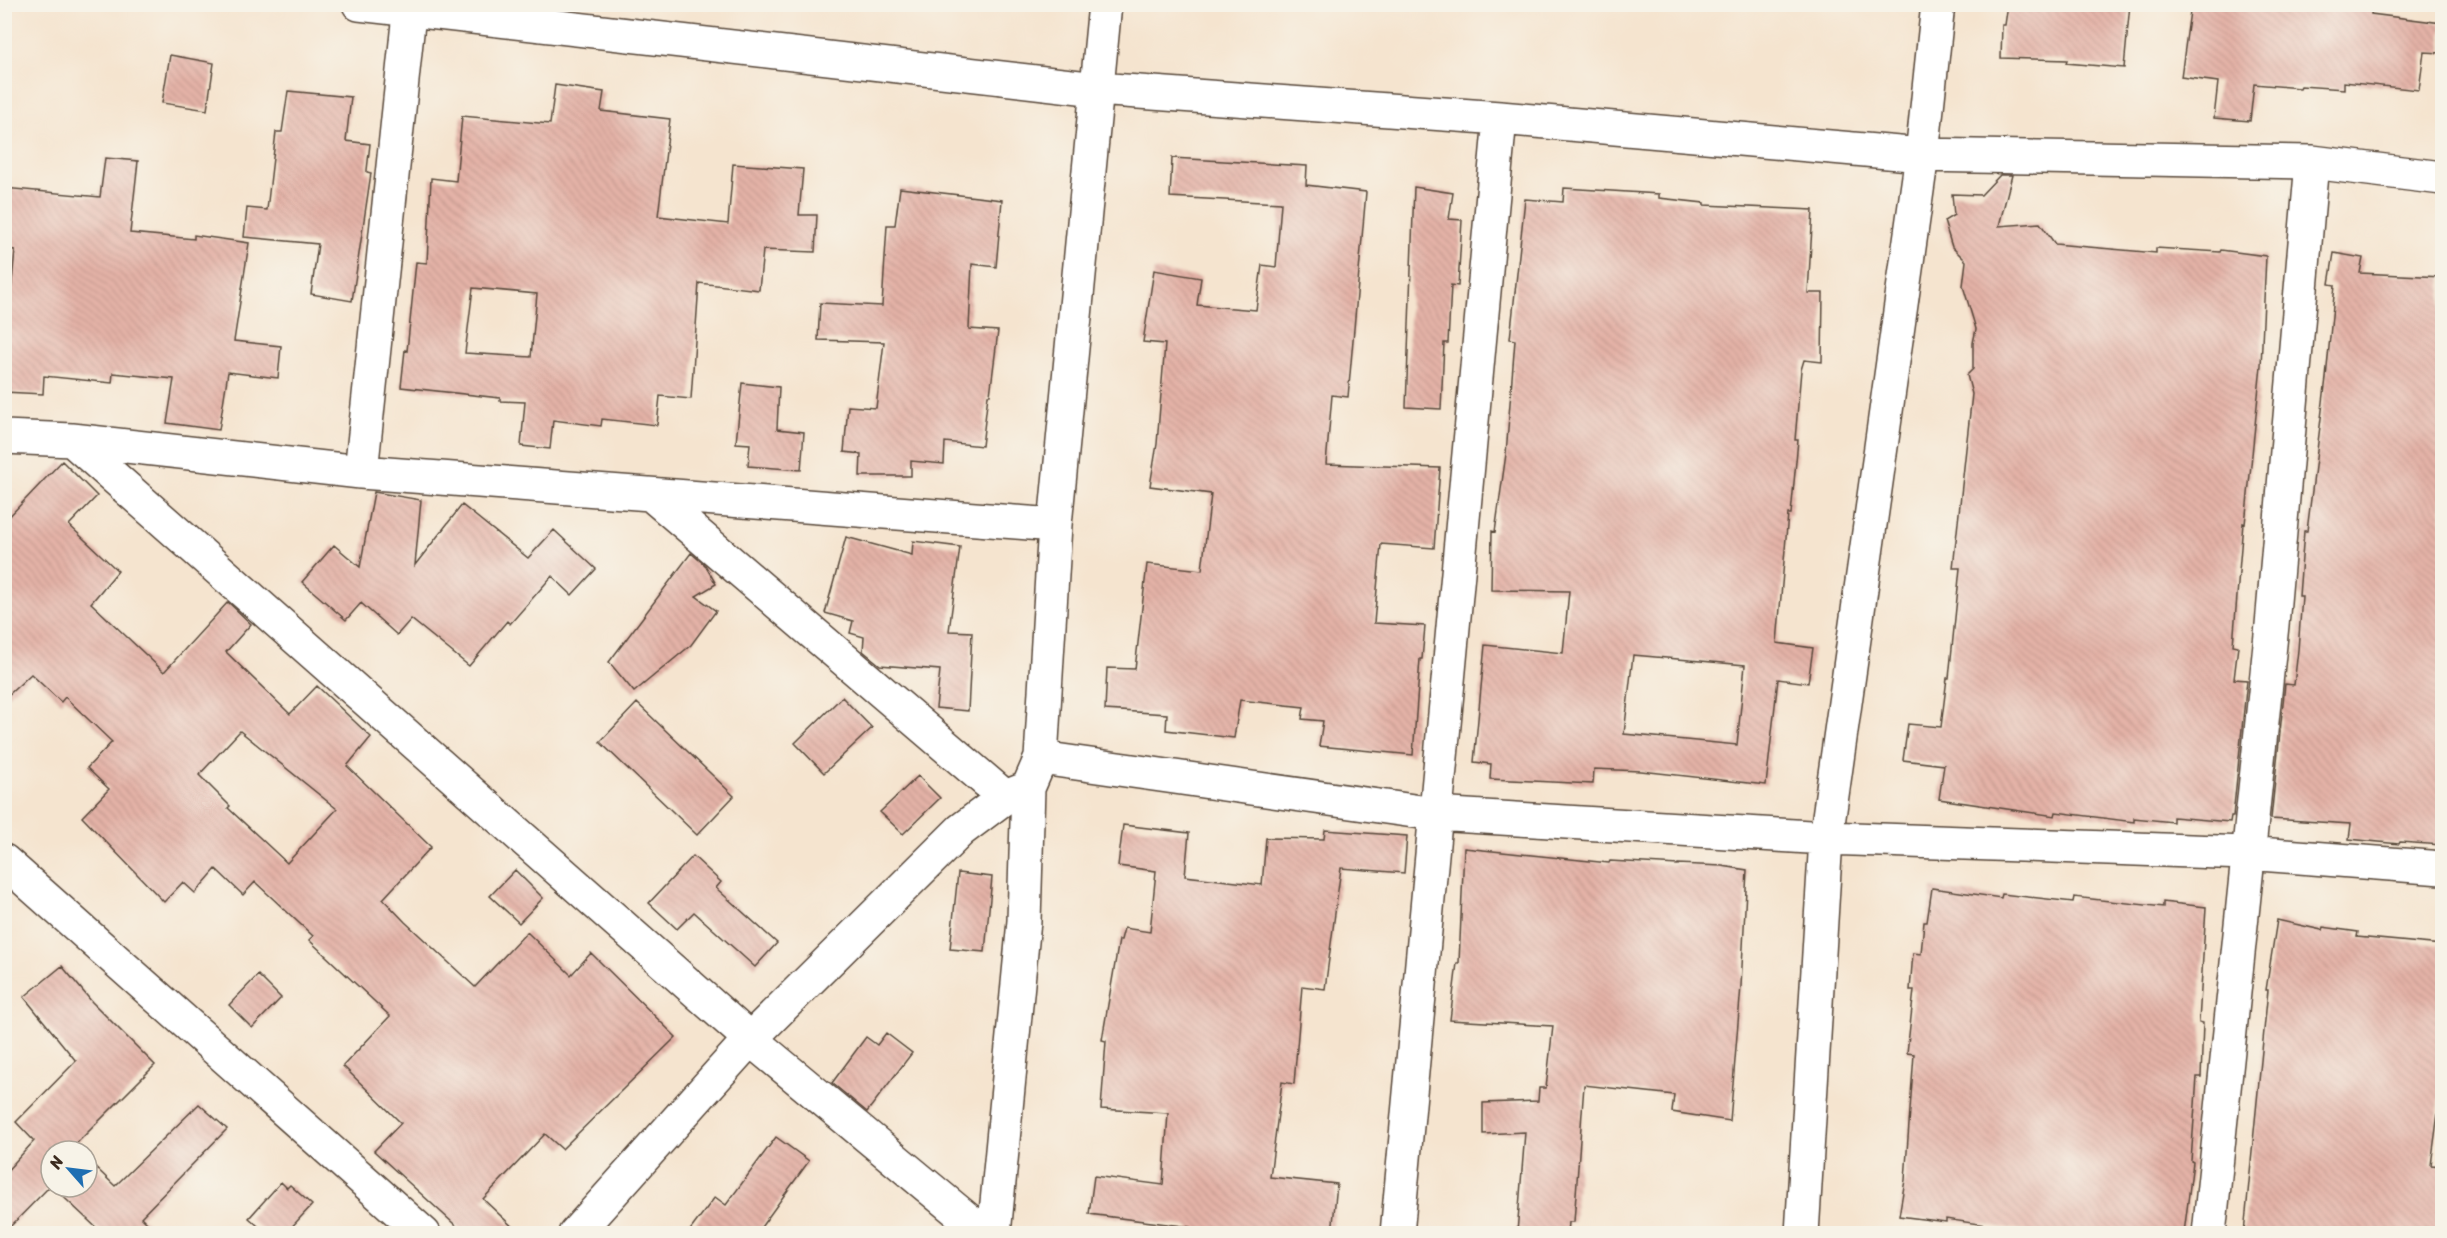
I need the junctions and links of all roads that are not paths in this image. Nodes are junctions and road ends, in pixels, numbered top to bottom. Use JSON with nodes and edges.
{"nodes":[{"id":1,"x":359,"y":4,"type":"edge"},
{"id":2,"x":1105,"y":4,"type":"edge"},
{"id":3,"x":1938,"y":4,"type":"edge"},
{"id":4,"x":410,"y":7,"type":"edge"},
{"id":5,"x":1097,"y":88,"type":"junction"},
{"id":6,"x":1500,"y":118,"type":"junction"},
{"id":7,"x":1922,"y":155,"type":"junction"},
{"id":8,"x":2312,"y":162,"type":"junction"},
{"id":9,"x":2442,"y":178,"type":"edge"},
{"id":10,"x":4,"y":436,"type":"edge"},
{"id":11,"x":72,"y":440,"type":"junction"},
{"id":12,"x":361,"y":472,"type":"junction"},
{"id":13,"x":653,"y":496,"type":"junction"},
{"id":14,"x":1055,"y":525,"type":"junction"},
{"id":15,"x":1041,"y":758,"type":"junction"},
{"id":16,"x":1016,"y":792,"type":"junction"},
{"id":17,"x":1435,"y":814,"type":"junction"},
{"id":18,"x":1826,"y":838,"type":"junction"},
{"id":19,"x":2246,"y":853,"type":"junction"},
{"id":20,"x":4,"y":861,"type":"edge"},
{"id":21,"x":2442,"y":868,"type":"edge"},
{"id":22,"x":750,"y":1039,"type":"junction"},
{"id":23,"x":424,"y":1233,"type":"edge"},
{"id":24,"x":575,"y":1233,"type":"edge"},
{"id":25,"x":985,"y":1233,"type":"edge"},
{"id":26,"x":994,"y":1233,"type":"edge"},
{"id":27,"x":1397,"y":1233,"type":"edge"},
{"id":28,"x":1802,"y":1233,"type":"edge"},
{"id":29,"x":2209,"y":1233,"type":"edge"}],
"edges":[{"from":1,"to":4,"type":"street"},
{"from":2,"to":5,"type":"street"},
{"from":3,"to":7,"type":"street"},
{"from":4,"to":5,"type":"street"},
{"from":4,"to":12,"type":"street"},
{"from":5,"to":6,"type":"street"},
{"from":5,"to":14,"type":"street"},
{"from":6,"to":7,"type":"street"},
{"from":6,"to":17,"type":"street"},
{"from":7,"to":8,"type":"street"},
{"from":7,"to":18,"type":"street"},
{"from":8,"to":9,"type":"street"},
{"from":8,"to":19,"type":"street"},
{"from":10,"to":11,"type":"street"},
{"from":11,"to":12,"type":"street"},
{"from":11,"to":22,"type":"street"},
{"from":12,"to":13,"type":"street"},
{"from":13,"to":14,"type":"street"},
{"from":13,"to":16,"type":"street"},
{"from":14,"to":15,"type":"street"},
{"from":15,"to":16,"type":"street"},
{"from":15,"to":17,"type":"street"},
{"from":16,"to":22,"type":"street"},
{"from":16,"to":26,"type":"street"},
{"from":17,"to":18,"type":"street"},
{"from":17,"to":27,"type":"street"},
{"from":18,"to":19,"type":"street"},
{"from":18,"to":28,"type":"street"},
{"from":19,"to":21,"type":"street"},
{"from":19,"to":29,"type":"street"},
{"from":20,"to":23,"type":"street"},
{"from":22,"to":24,"type":"street"},
{"from":22,"to":25,"type":"street"}]}
